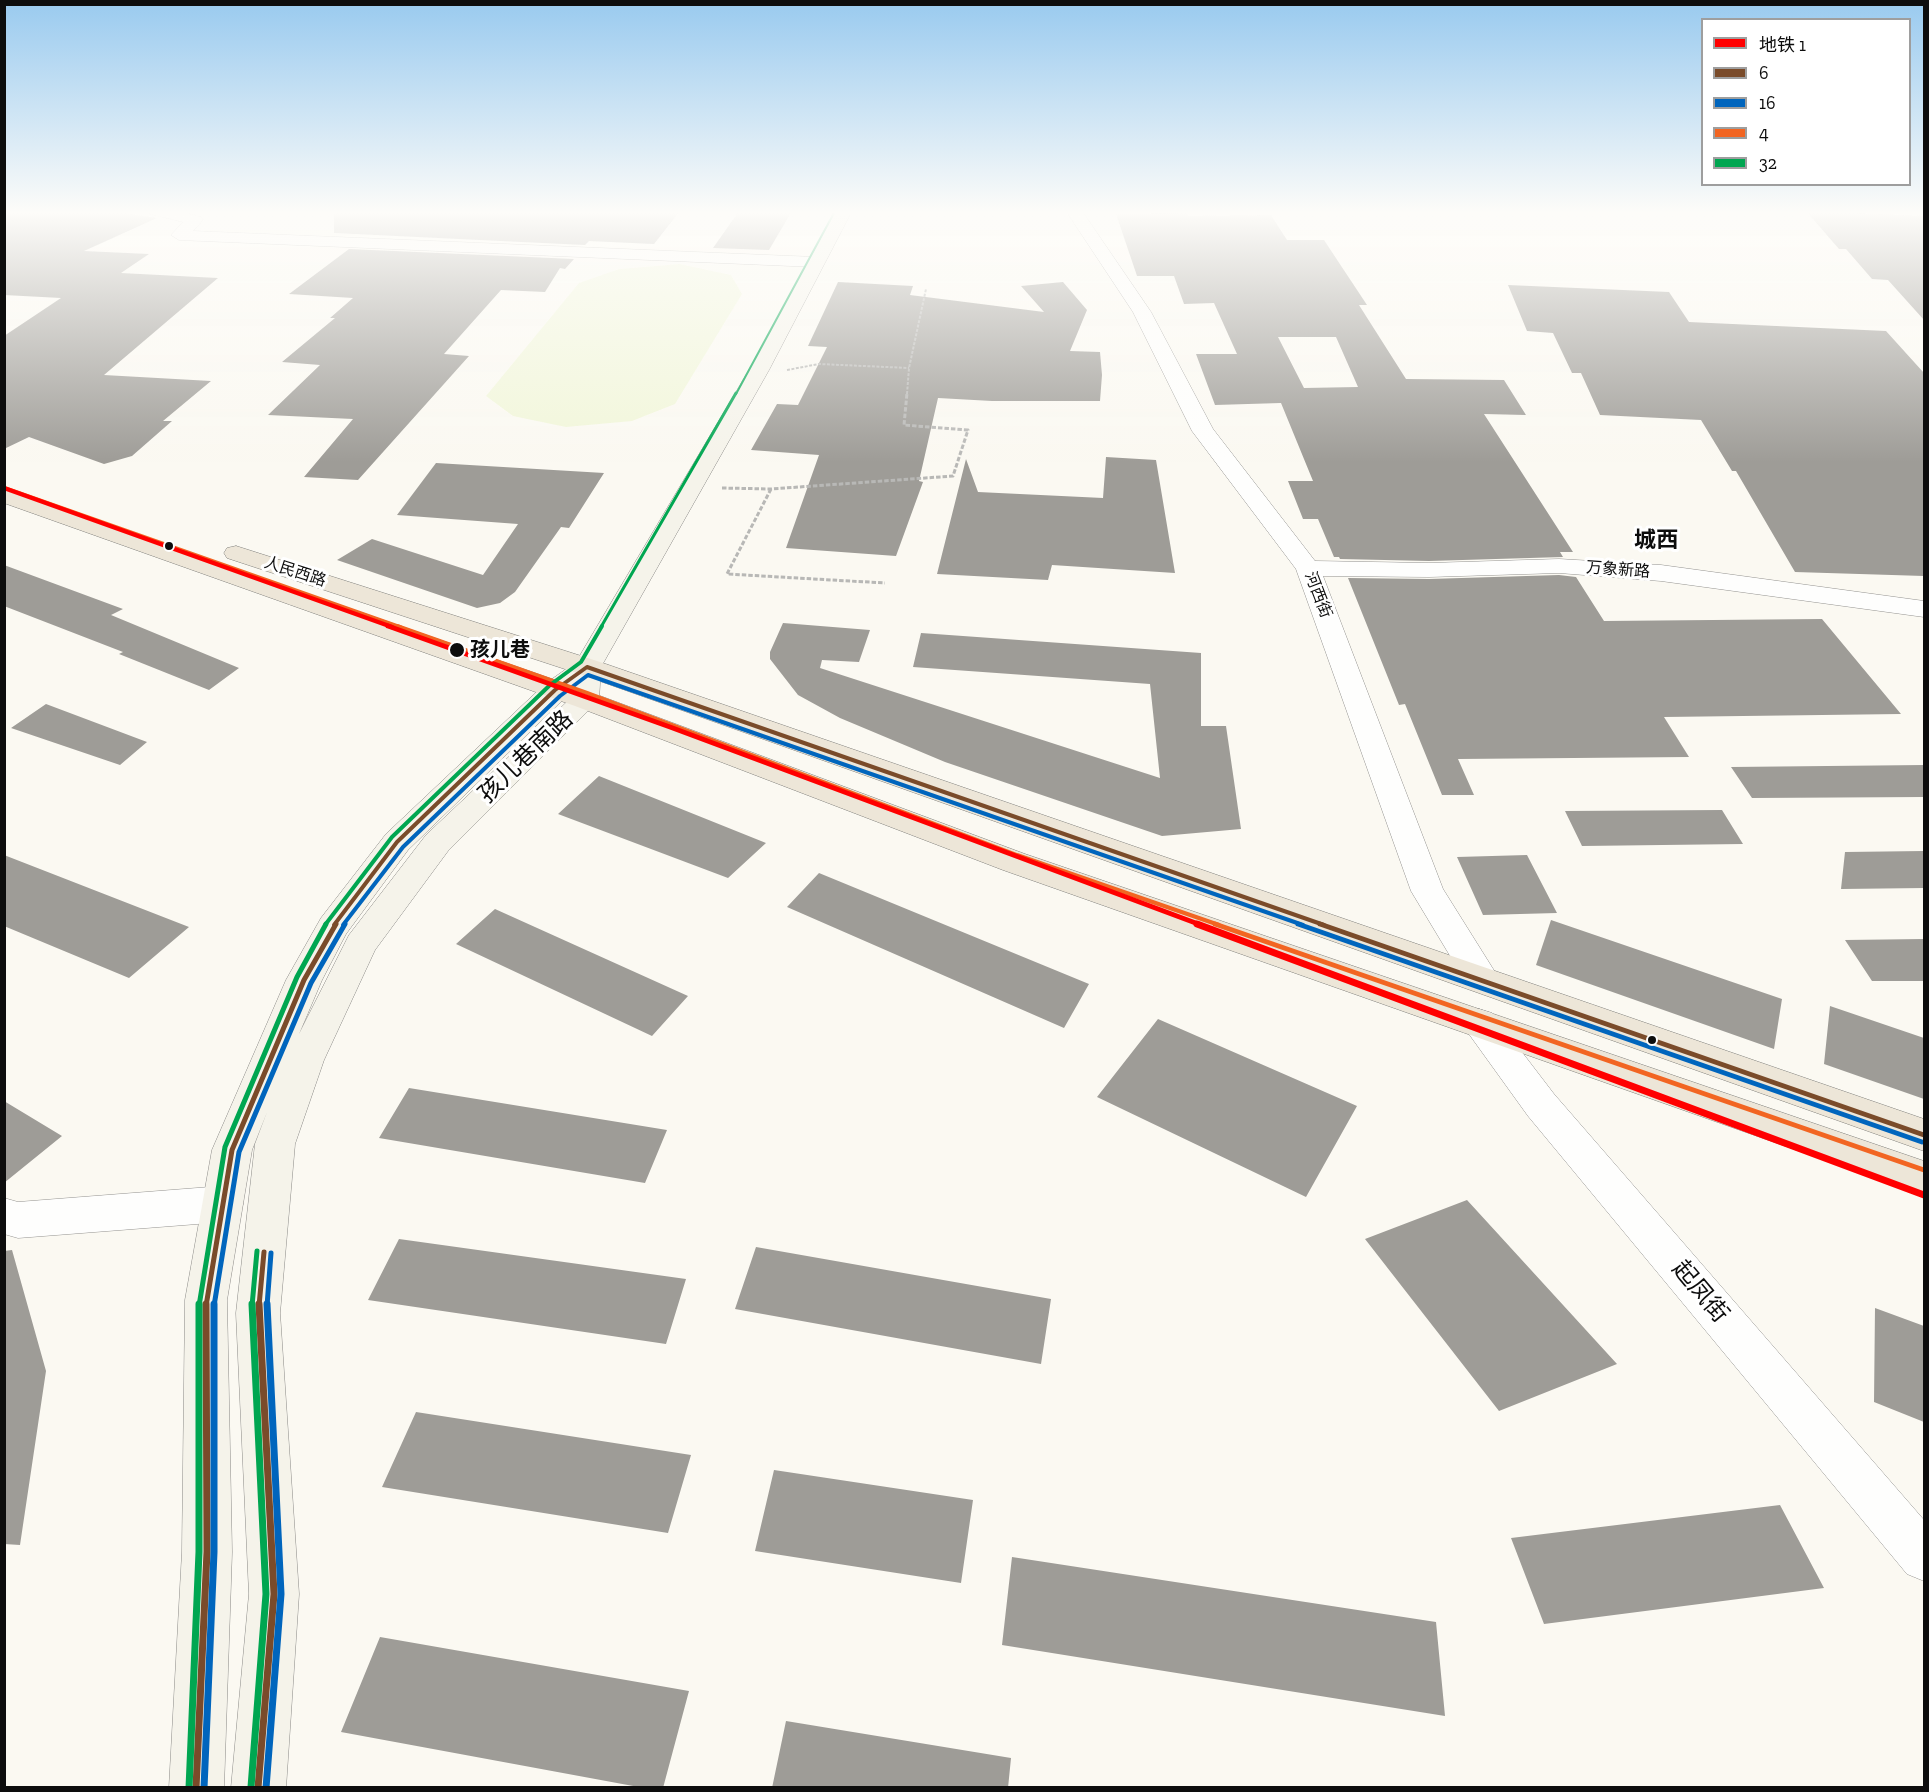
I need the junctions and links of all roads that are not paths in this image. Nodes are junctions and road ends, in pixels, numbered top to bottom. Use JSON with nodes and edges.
{"nodes":[{"id":1,"x":798,"y":295,"type":"edge"},
{"id":2,"x":1130,"y":295,"type":"edge"},
{"id":3,"x":4,"y":474,"type":"edge"},
{"id":4,"x":4,"y":495,"type":"edge"},
{"id":5,"x":1308,"y":568,"type":"junction"},
{"id":6,"x":1924,"y":609,"type":"edge"},
{"id":7,"x":576,"y":686,"type":"junction"},
{"id":8,"x":1482,"y":980,"type":"junction"},
{"id":9,"x":1479,"y":1023,"type":"junction"},
{"id":10,"x":1924,"y":1135,"type":"edge"},
{"id":11,"x":1924,"y":1178,"type":"edge"},
{"id":12,"x":223,"y":1204,"type":"junction"},
{"id":13,"x":4,"y":1216,"type":"edge"},
{"id":14,"x":1924,"y":1557,"type":"edge"},
{"id":15,"x":196,"y":1788,"type":"edge"},
{"id":16,"x":258,"y":1788,"type":"edge"}],
"edges":[{"from":1,"to":7,"type":"main road"},
{"from":2,"to":5,"type":"street","name":"河西街"},
{"from":3,"to":7,"type":"main road","name":"人民西路"},
{"from":4,"to":7,"type":"main road","name":"人民西路"},
{"from":5,"to":6,"type":"street","name":"万象新路"},
{"from":5,"to":8,"type":"street","name":"河西街"},
{"from":7,"to":8,"type":"main road"},
{"from":7,"to":9,"type":"main road"},
{"from":7,"to":12,"type":"main road","name":"孩儿巷南路"},
{"from":7,"to":16,"type":"main road","name":"孩儿巷南路"},
{"from":8,"to":10,"type":"main road"},
{"from":9,"to":11,"type":"main road"},
{"from":9,"to":14,"type":"street","name":"起凤街"},
{"from":12,"to":13,"type":"street"},
{"from":12,"to":15,"type":"main road","name":"孩儿巷南路"}]}
